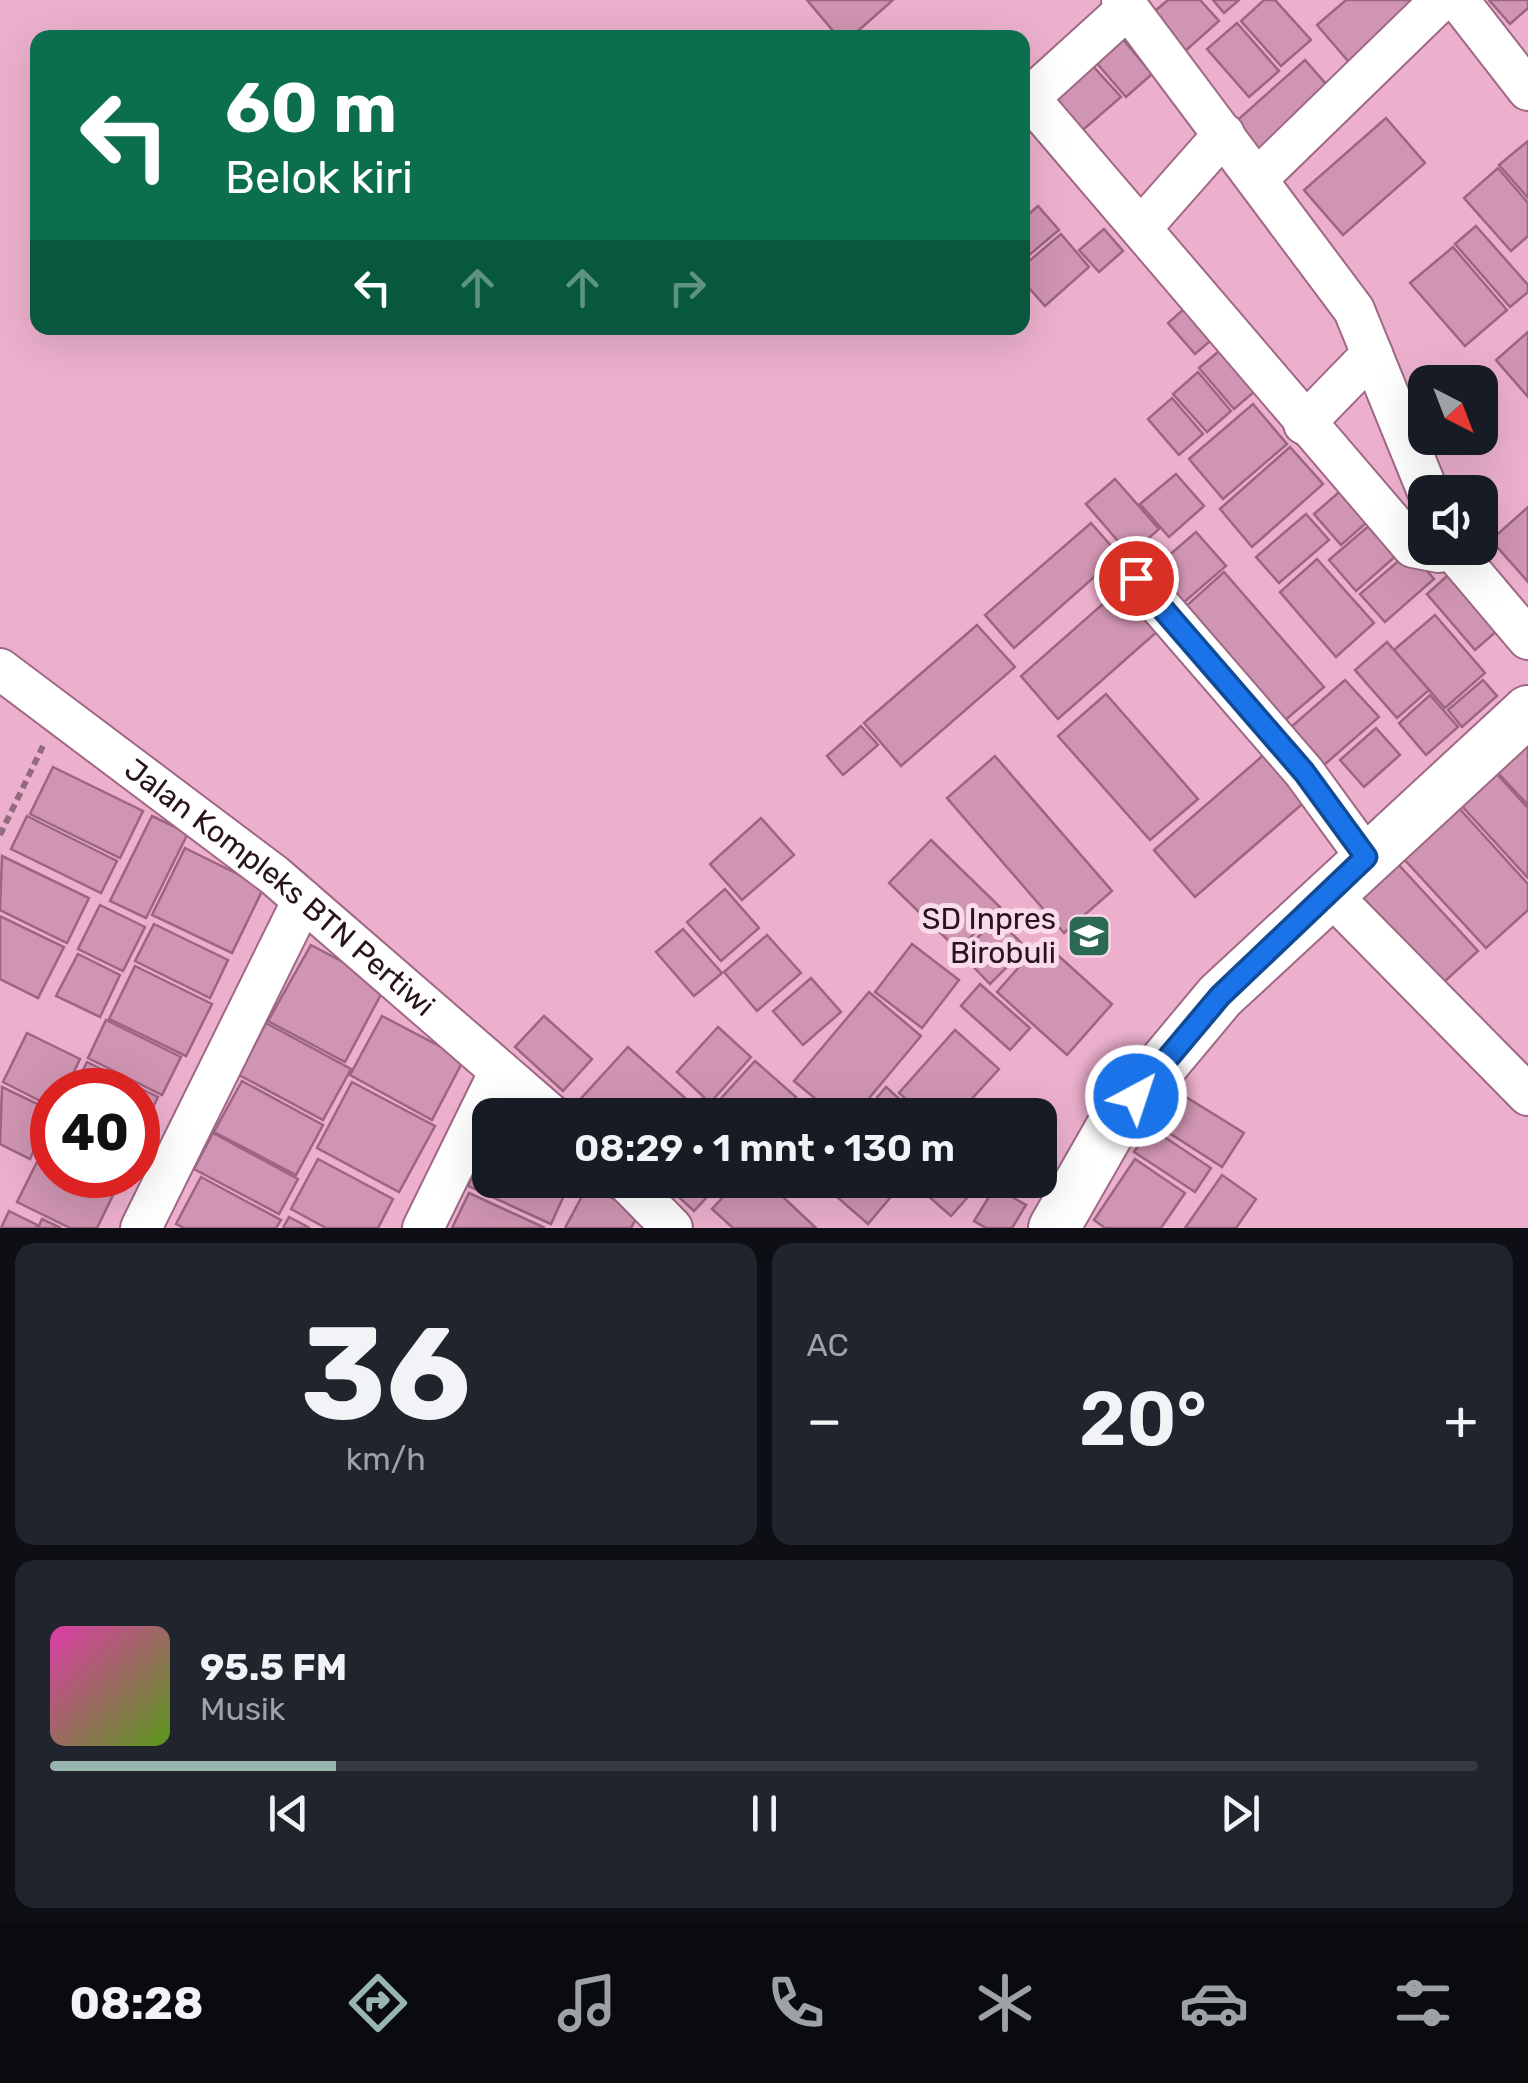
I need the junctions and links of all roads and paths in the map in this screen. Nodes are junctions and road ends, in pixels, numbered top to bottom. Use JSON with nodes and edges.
{"nodes":[{"id":1,"x":1441,"y":0,"type":"edge"},
{"id":2,"x":1458,"y":0,"type":"edge"},
{"id":3,"x":1125,"y":4,"type":"edge"},
{"id":4,"x":1528,"y":90,"type":"edge"},
{"id":5,"x":1224,"y":134,"type":"junction"},
{"id":6,"x":1258,"y":178,"type":"junction"},
{"id":7,"x":1141,"y":228,"type":"junction"},
{"id":8,"x":1372,"y":354,"type":"junction"},
{"id":9,"x":1304,"y":424,"type":"junction"},
{"id":10,"x":1421,"y":475,"type":"edge"},
{"id":11,"x":1408,"y":541,"type":"edge"},
{"id":12,"x":1464,"y":565,"type":"edge"},
{"id":13,"x":1136,"y":578,"type":"dead end"},
{"id":14,"x":1528,"y":640,"type":"edge"},
{"id":15,"x":0,"y":669,"type":"edge"},
{"id":16,"x":1528,"y":711,"type":"edge"},
{"id":17,"x":59,"y":713,"type":"junction"},
{"id":18,"x":0,"y":835,"type":"edge"},
{"id":19,"x":1366,"y":857,"type":"junction"},
{"id":20,"x":1328,"y":892,"type":"junction"},
{"id":21,"x":303,"y":900,"type":"junction"},
{"id":22,"x":500,"y":1071,"type":"junction"},
{"id":23,"x":1528,"y":1095,"type":"edge"},
{"id":24,"x":531,"y":1098,"type":"edge"},
{"id":25,"x":141,"y":1228,"type":"edge"},
{"id":26,"x":423,"y":1228,"type":"edge"},
{"id":27,"x":1054,"y":1228,"type":"edge"}],
"edges":[{"from":1,"to":6,"type":"street"},
{"from":2,"to":4,"type":"street"},
{"from":3,"to":5,"type":"street"},
{"from":3,"to":7,"type":"street"},
{"from":5,"to":6,"type":"street"},
{"from":5,"to":7,"type":"street"},
{"from":6,"to":8,"type":"street"},
{"from":7,"to":9,"type":"street"},
{"from":8,"to":9,"type":"street"},
{"from":8,"to":10,"type":"street"},
{"from":9,"to":11,"type":"street"},
{"from":12,"to":14,"type":"street"},
{"from":13,"to":19,"type":"street"},
{"from":15,"to":17,"type":"street","name":"Jalan Kompleks BTN Pertiwi"},
{"from":16,"to":19,"type":"street"},
{"from":17,"to":18,"type":"path"},
{"from":17,"to":21,"type":"street","name":"Jalan Kompleks BTN Pertiwi"},
{"from":19,"to":20,"type":"street"},
{"from":20,"to":23,"type":"street"},
{"from":20,"to":27,"type":"street"},
{"from":21,"to":22,"type":"street","name":"Jalan Kompleks BTN Pertiwi"},
{"from":21,"to":25,"type":"street"},
{"from":22,"to":24,"type":"street","name":"Jalan Kompleks BTN Pertiwi"},
{"from":22,"to":26,"type":"street"}]}
